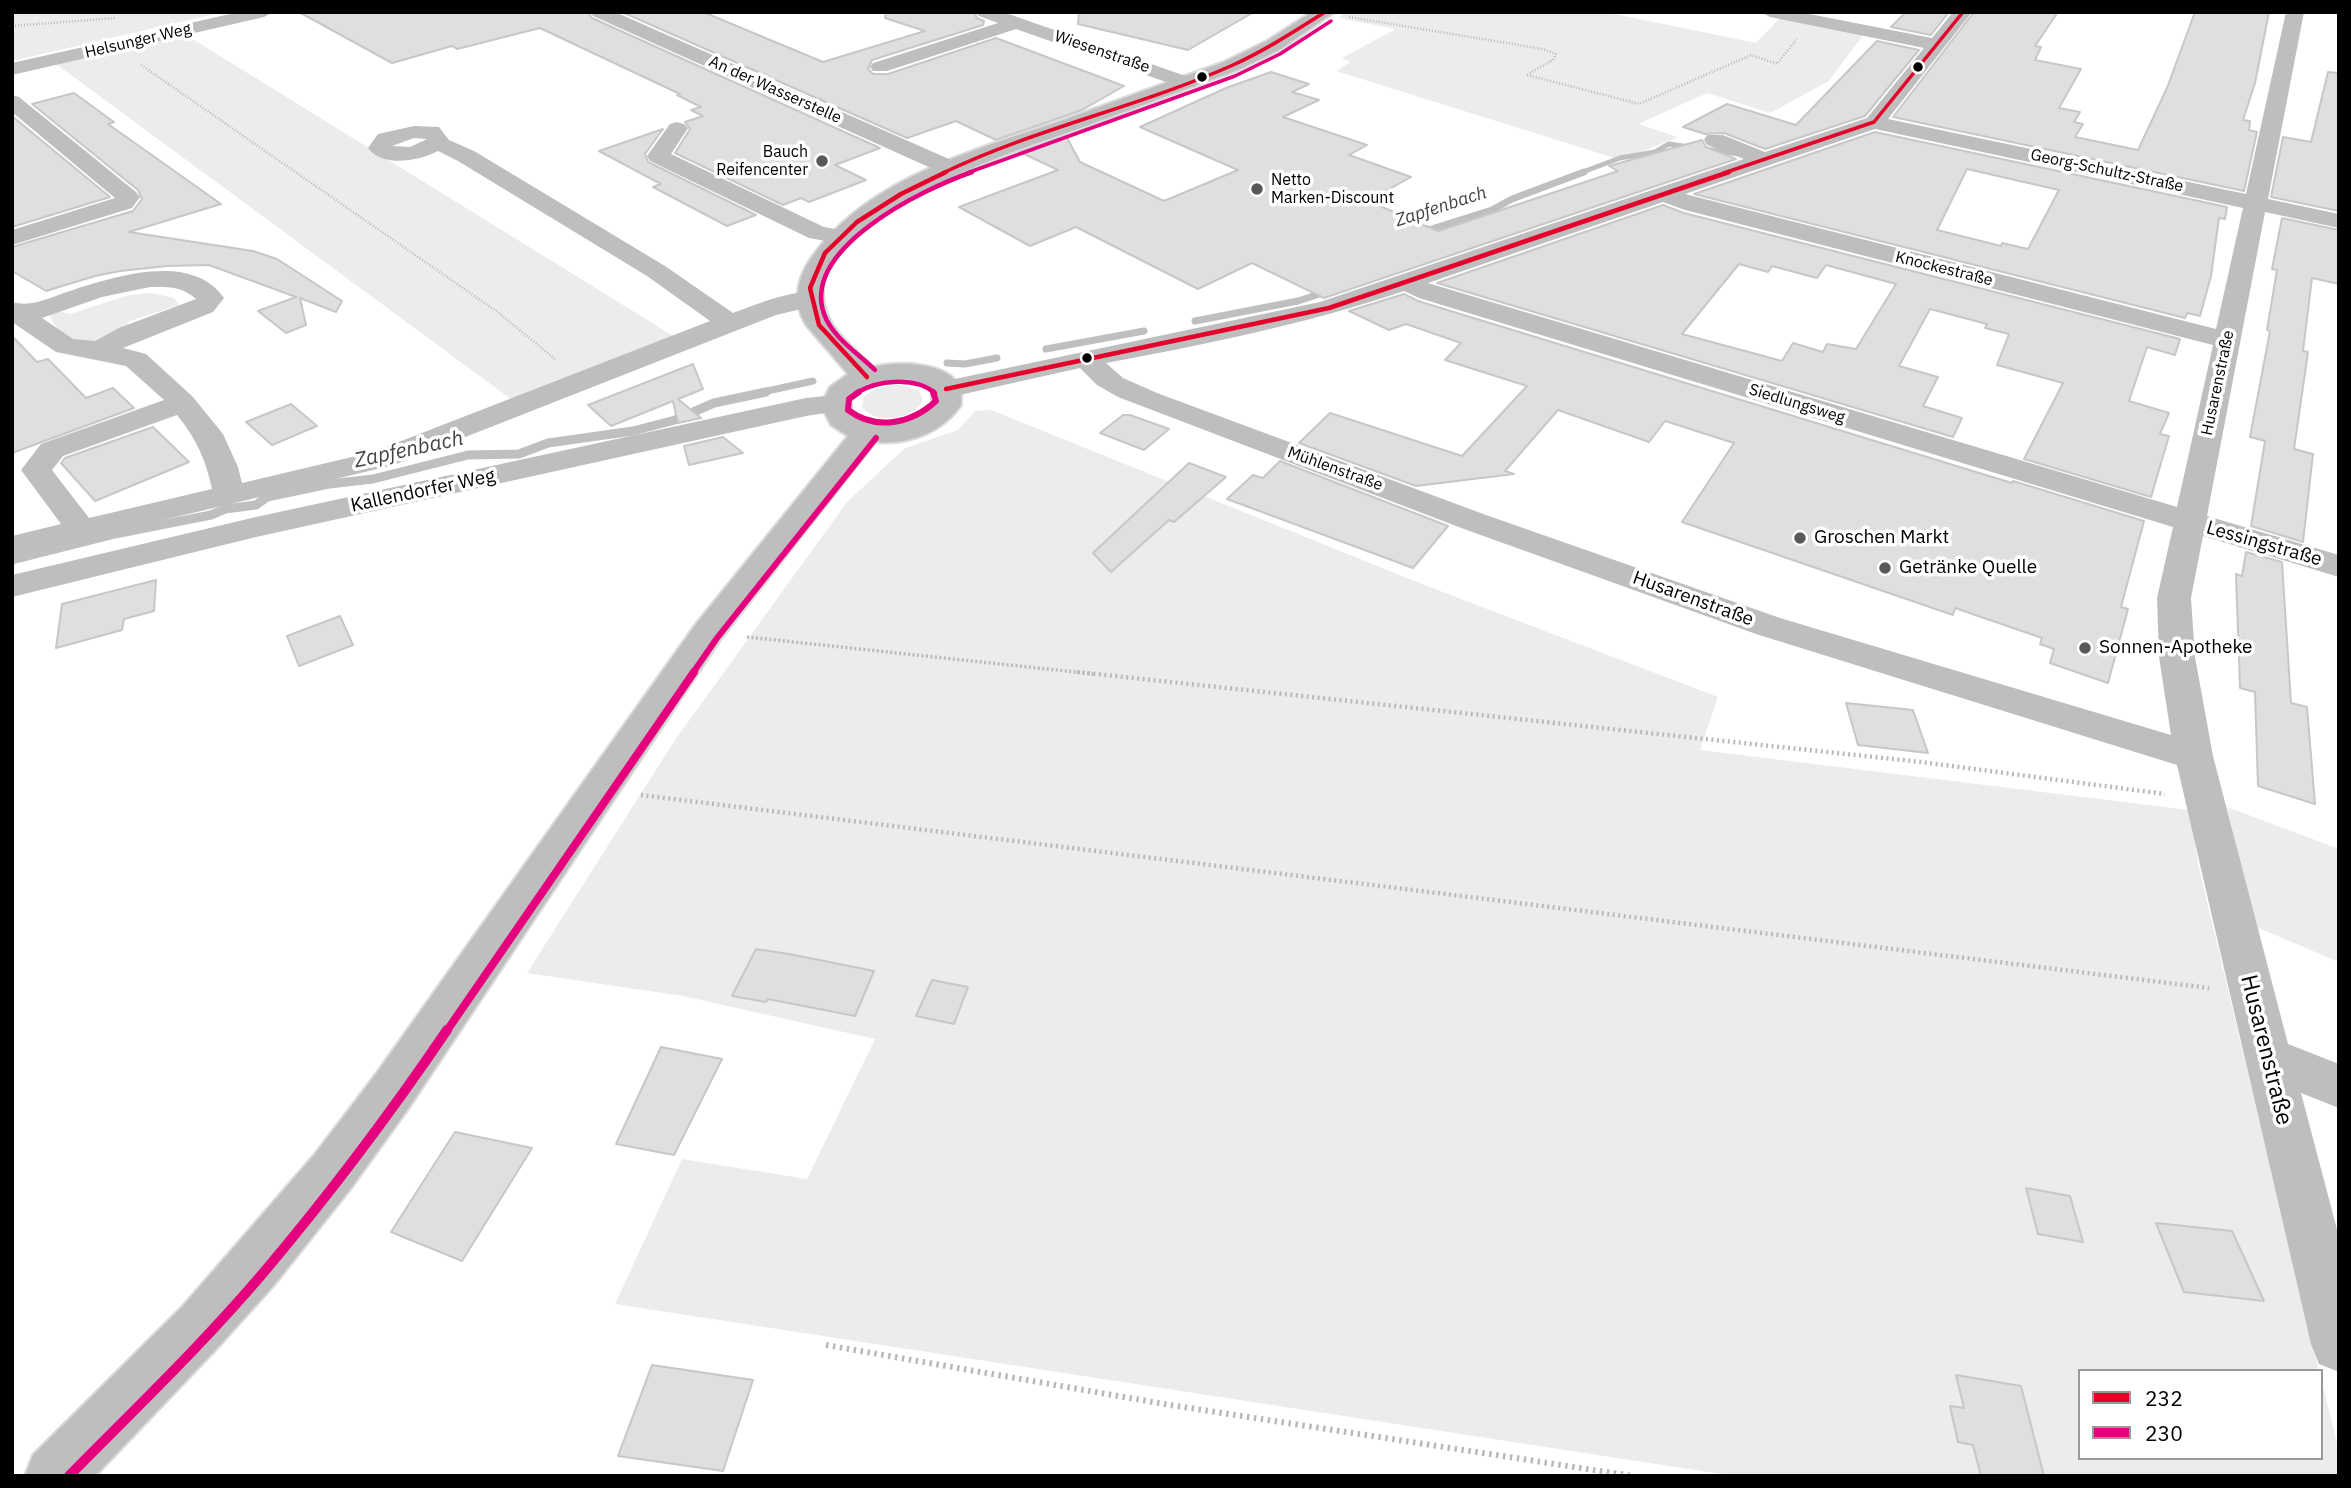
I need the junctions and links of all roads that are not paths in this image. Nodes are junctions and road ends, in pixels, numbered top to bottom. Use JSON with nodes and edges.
{"nodes":[{"id":1,"x":264,"y":12,"type":"edge"},
{"id":2,"x":599,"y":12,"type":"edge"},
{"id":3,"x":985,"y":12,"type":"edge"},
{"id":4,"x":1770,"y":12,"type":"edge"},
{"id":5,"x":1963,"y":12,"type":"edge"},
{"id":6,"x":2295,"y":12,"type":"edge"},
{"id":7,"x":1324,"y":13,"type":"edge"},
{"id":8,"x":1016,"y":23,"type":"junction"},
{"id":9,"x":1937,"y":45,"type":"junction"},
{"id":10,"x":880,"y":67,"type":"dead end"},
{"id":11,"x":12,"y":69,"type":"edge"},
{"id":12,"x":1187,"y":83,"type":"junction"},
{"id":13,"x":16,"y":108,"type":"edge"},
{"id":14,"x":1874,"y":122,"type":"junction"},
{"id":15,"x":677,"y":128,"type":"dead end"},
{"id":16,"x":1715,"y":140,"type":"dead end"},
{"id":17,"x":437,"y":143,"type":"dead end"},
{"id":18,"x":1764,"y":159,"type":"junction"},
{"id":19,"x":950,"y":168,"type":"junction"},
{"id":20,"x":1663,"y":194,"type":"junction"},
{"id":21,"x":2257,"y":203,"type":"junction"},
{"id":22,"x":2339,"y":221,"type":"edge"},
{"id":23,"x":843,"y":237,"type":"junction"},
{"id":24,"x":12,"y":238,"type":"edge"},
{"id":25,"x":1406,"y":282,"type":"junction"},
{"id":26,"x":809,"y":299,"type":"junction"},
{"id":27,"x":18,"y":313,"type":"edge"},
{"id":28,"x":730,"y":323,"type":"junction"},
{"id":29,"x":2227,"y":340,"type":"junction"},
{"id":30,"x":99,"y":350,"type":"junction"},
{"id":31,"x":1087,"y":358,"type":"junction"},
{"id":32,"x":867,"y":377,"type":"junction"},
{"id":33,"x":946,"y":389,"type":"junction"},
{"id":34,"x":183,"y":403,"type":"junction"},
{"id":35,"x":836,"y":404,"type":"junction"},
{"id":36,"x":868,"y":431,"type":"junction"},
{"id":37,"x":229,"y":495,"type":"junction"},
{"id":38,"x":2189,"y":522,"type":"junction"},
{"id":39,"x":81,"y":529,"type":"junction"},
{"id":40,"x":12,"y":546,"type":"edge"},
{"id":41,"x":1594,"y":564,"type":"joint"},
{"id":42,"x":2339,"y":566,"type":"edge"},
{"id":43,"x":12,"y":586,"type":"edge"},
{"id":44,"x":2200,"y":778,"type":"junction"},
{"id":45,"x":2267,"y":1057,"type":"junction"},
{"id":46,"x":2339,"y":1086,"type":"edge"},
{"id":47,"x":2339,"y":1344,"type":"edge"},
{"id":48,"x":54,"y":1476,"type":"edge"}],
"edges":[{"from":1,"to":11,"type":"street","name":"Helsunger Weg"},
{"from":2,"to":19,"type":"street","name":"An der Wasserstelle"},
{"from":3,"to":8,"type":"street","name":"Wiesenstraße"},
{"from":4,"to":9,"type":"street"},
{"from":5,"to":9,"type":"street"},
{"from":6,"to":21,"type":"street","name":"Husarenstraße"},
{"from":7,"to":12,"type":"street"},
{"from":8,"to":10,"type":"street"},
{"from":8,"to":12,"type":"street","name":"Wiesenstraße"},
{"from":9,"to":14,"type":"street"},
{"from":12,"to":19,"type":"street"},
{"from":13,"to":24,"type":"street"},
{"from":14,"to":18,"type":"street"},
{"from":14,"to":21,"type":"street","name":"Georg-Schultz-Straße"},
{"from":15,"to":23,"type":"street"},
{"from":16,"to":18,"type":"street"},
{"from":17,"to":28,"type":"street"},
{"from":18,"to":20,"type":"street"},
{"from":19,"to":23,"type":"street"},
{"from":20,"to":25,"type":"street"},
{"from":20,"to":29,"type":"street","name":"Knockestraße"},
{"from":21,"to":22,"type":"street","name":"Georg-Schultz-Straße"},
{"from":21,"to":29,"type":"street","name":"Husarenstraße"},
{"from":23,"to":26,"type":"street"},
{"from":25,"to":31,"type":"street"},
{"from":25,"to":38,"type":"street","name":"Siedlungsweg"},
{"from":26,"to":28,"type":"street","name":"Kallendorfer Weg"},
{"from":26,"to":32,"type":"street"},
{"from":27,"to":30,"type":"street"},
{"from":27,"to":30,"type":"street"},
{"from":28,"to":37,"type":"street","name":"Kallendorfer Weg"},
{"from":29,"to":38,"type":"street","name":"Husarenstraße"},
{"from":30,"to":34,"type":"street"},
{"from":31,"to":33,"type":"street"},
{"from":31,"to":41,"type":"street","name":"Mühlenstraße"},
{"from":32,"to":33,"type":"street"},
{"from":32,"to":35,"type":"street"},
{"from":33,"to":36,"type":"street"},
{"from":34,"to":37,"type":"street"},
{"from":34,"to":39,"type":"street"},
{"from":35,"to":36,"type":"street"},
{"from":35,"to":43,"type":"street","name":"Kallendorfer Weg"},
{"from":36,"to":48,"type":"street"},
{"from":37,"to":39,"type":"street","name":"Kallendorfer Weg"},
{"from":38,"to":42,"type":"street","name":"Lessingstraße"},
{"from":38,"to":44,"type":"street","name":"Husarenstraße"},
{"from":39,"to":40,"type":"street","name":"Kallendorfer Weg"},
{"from":41,"to":44,"type":"street","name":"Husarenstraße"},
{"from":44,"to":45,"type":"street","name":"Husarenstraße"},
{"from":45,"to":46,"type":"street"},
{"from":45,"to":47,"type":"street","name":"Husarenstraße"}]}
